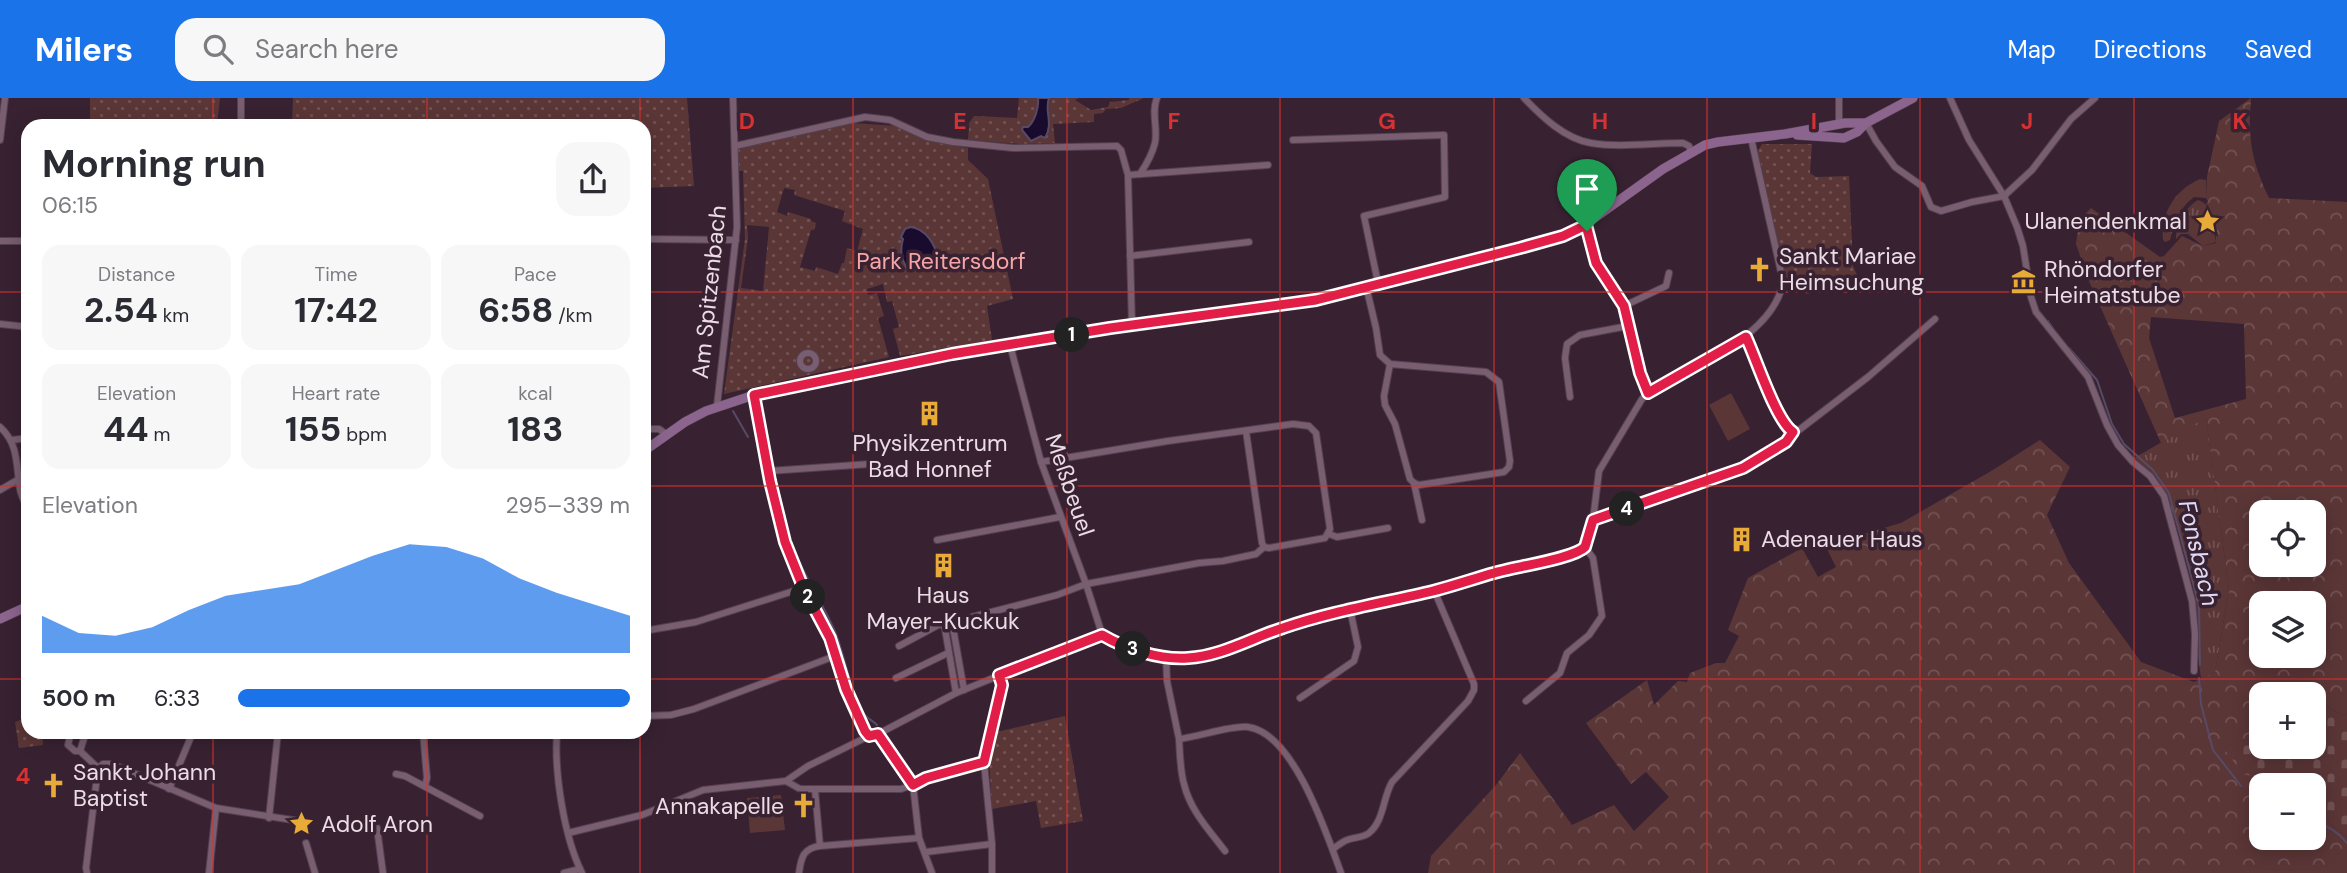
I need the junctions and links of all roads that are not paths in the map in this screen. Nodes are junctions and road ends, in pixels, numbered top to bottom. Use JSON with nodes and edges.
{"nodes":[{"id":1,"x":5,"y":98,"type":"edge"},
{"id":2,"x":241,"y":98,"type":"edge"},
{"id":3,"x":733,"y":98,"type":"edge"},
{"id":4,"x":1157,"y":98,"type":"edge"},
{"id":5,"x":1524,"y":98,"type":"edge"},
{"id":6,"x":1839,"y":98,"type":"edge"},
{"id":7,"x":1913,"y":98,"type":"edge"},
{"id":8,"x":1950,"y":98,"type":"edge"},
{"id":9,"x":2095,"y":98,"type":"edge"},
{"id":10,"x":1,"y":119,"type":"edge"},
{"id":11,"x":241,"y":119,"type":"edge"},
{"id":12,"x":1842,"y":123,"type":"junction"},
{"id":13,"x":1866,"y":123,"type":"junction"},
{"id":14,"x":1785,"y":134,"type":"junction"},
{"id":15,"x":1849,"y":135,"type":"junction"},
{"id":16,"x":1751,"y":138,"type":"junction"},
{"id":17,"x":0,"y":140,"type":"edge"},
{"id":18,"x":1293,"y":140,"type":"dead end"},
{"id":19,"x":735,"y":146,"type":"junction"},
{"id":20,"x":1691,"y":152,"type":"junction"},
{"id":21,"x":1268,"y":165,"type":"dead end"},
{"id":22,"x":1139,"y":174,"type":"junction"},
{"id":23,"x":1129,"y":175,"type":"junction"},
{"id":24,"x":2004,"y":196,"type":"junction"},
{"id":25,"x":1586,"y":225,"type":"junction"},
{"id":26,"x":651,"y":239,"type":"edge"},
{"id":27,"x":736,"y":240,"type":"junction"},
{"id":28,"x":21,"y":241,"type":"edge"},
{"id":29,"x":0,"y":242,"type":"edge"},
{"id":30,"x":1248,"y":242,"type":"dead end"},
{"id":31,"x":1130,"y":256,"type":"junction"},
{"id":32,"x":1669,"y":273,"type":"dead end"},
{"id":33,"x":1378,"y":283,"type":"junction"},
{"id":34,"x":1366,"y":286,"type":"junction"},
{"id":35,"x":1624,"y":306,"type":"junction"},
{"id":36,"x":1935,"y":319,"type":"dead end"},
{"id":37,"x":0,"y":324,"type":"edge"},
{"id":38,"x":21,"y":326,"type":"edge"},
{"id":39,"x":1132,"y":326,"type":"junction"},
{"id":40,"x":1628,"y":326,"type":"junction"},
{"id":41,"x":1746,"y":337,"type":"junction"},
{"id":42,"x":1010,"y":345,"type":"junction"},
{"id":43,"x":1390,"y":364,"type":"junction"},
{"id":44,"x":1648,"y":393,"type":"junction"},
{"id":45,"x":754,"y":395,"type":"junction"},
{"id":46,"x":1570,"y":397,"type":"dead end"},
{"id":47,"x":717,"y":406,"type":"junction"},
{"id":48,"x":0,"y":427,"type":"edge"},
{"id":49,"x":651,"y":429,"type":"edge"},
{"id":50,"x":1246,"y":431,"type":"junction"},
{"id":51,"x":1793,"y":432,"type":"junction"},
{"id":52,"x":666,"y":434,"type":"junction"},
{"id":53,"x":21,"y":439,"type":"edge"},
{"id":54,"x":12,"y":440,"type":"junction"},
{"id":55,"x":651,"y":446,"type":"edge"},
{"id":56,"x":1041,"y":462,"type":"junction"},
{"id":57,"x":870,"y":464,"type":"dead end"},
{"id":58,"x":769,"y":471,"type":"junction"},
{"id":59,"x":19,"y":479,"type":"junction"},
{"id":60,"x":1414,"y":483,"type":"junction"},
{"id":61,"x":0,"y":490,"type":"edge"},
{"id":62,"x":21,"y":493,"type":"edge"},
{"id":63,"x":1060,"y":517,"type":"junction"},
{"id":64,"x":1422,"y":520,"type":"dead end"},
{"id":65,"x":1593,"y":520,"type":"junction"},
{"id":66,"x":1388,"y":528,"type":"dead end"},
{"id":67,"x":1329,"y":534,"type":"junction"},
{"id":68,"x":937,"y":540,"type":"dead end"},
{"id":69,"x":1264,"y":547,"type":"junction"},
{"id":70,"x":1585,"y":547,"type":"junction"},
{"id":71,"x":1086,"y":584,"type":"junction"},
{"id":72,"x":803,"y":587,"type":"junction"},
{"id":73,"x":1434,"y":590,"type":"junction"},
{"id":74,"x":21,"y":609,"type":"edge"},
{"id":75,"x":1350,"y":609,"type":"junction"},
{"id":76,"x":0,"y":619,"type":"edge"},
{"id":77,"x":651,"y":630,"type":"edge"},
{"id":78,"x":1102,"y":635,"type":"junction"},
{"id":79,"x":899,"y":646,"type":"dead end"},
{"id":80,"x":948,"y":653,"type":"junction"},
{"id":81,"x":835,"y":656,"type":"junction"},
{"id":82,"x":1166,"y":656,"type":"junction"},
{"id":83,"x":2194,"y":671,"type":"dead end"},
{"id":84,"x":999,"y":675,"type":"junction"},
{"id":85,"x":896,"y":678,"type":"dead end"},
{"id":86,"x":964,"y":690,"type":"junction"},
{"id":87,"x":956,"y":693,"type":"junction"},
{"id":88,"x":1300,"y":698,"type":"dead end"},
{"id":89,"x":1526,"y":701,"type":"dead end"},
{"id":90,"x":651,"y":716,"type":"edge"},
{"id":91,"x":878,"y":734,"type":"junction"},
{"id":92,"x":869,"y":736,"type":"junction"},
{"id":93,"x":69,"y":739,"type":"edge"},
{"id":94,"x":84,"y":739,"type":"edge"},
{"id":95,"x":190,"y":739,"type":"edge"},
{"id":96,"x":277,"y":739,"type":"edge"},
{"id":97,"x":424,"y":739,"type":"edge"},
{"id":98,"x":557,"y":739,"type":"edge"},
{"id":99,"x":1179,"y":740,"type":"junction"},
{"id":100,"x":80,"y":751,"type":"junction"},
{"id":101,"x":984,"y":762,"type":"junction"},
{"id":102,"x":98,"y":768,"type":"junction"},
{"id":103,"x":396,"y":774,"type":"dead end"},
{"id":104,"x":786,"y":780,"type":"junction"},
{"id":105,"x":913,"y":785,"type":"junction"},
{"id":106,"x":425,"y":786,"type":"junction"},
{"id":107,"x":169,"y":789,"type":"junction"},
{"id":108,"x":815,"y":790,"type":"junction"},
{"id":109,"x":216,"y":808,"type":"junction"},
{"id":110,"x":480,"y":816,"type":"dead end"},
{"id":111,"x":269,"y":818,"type":"junction"},
{"id":112,"x":299,"y":821,"type":"dead end"},
{"id":113,"x":377,"y":828,"type":"dead end"},
{"id":114,"x":568,"y":833,"type":"junction"},
{"id":115,"x":919,"y":838,"type":"junction"},
{"id":116,"x":306,"y":843,"type":"dead end"},
{"id":117,"x":992,"y":844,"type":"junction"},
{"id":118,"x":820,"y":846,"type":"junction"},
{"id":119,"x":1332,"y":849,"type":"junction"},
{"id":120,"x":1225,"y":851,"type":"dead end"},
{"id":121,"x":926,"y":852,"type":"junction"},
{"id":122,"x":581,"y":871,"type":"edge"},
{"id":123,"x":85,"y":872,"type":"edge"},
{"id":124,"x":209,"y":873,"type":"edge"},
{"id":125,"x":314,"y":873,"type":"edge"},
{"id":126,"x":383,"y":873,"type":"edge"},
{"id":127,"x":564,"y":873,"type":"edge"},
{"id":128,"x":799,"y":873,"type":"edge"},
{"id":129,"x":932,"y":873,"type":"edge"},
{"id":130,"x":992,"y":873,"type":"edge"},
{"id":131,"x":1341,"y":873,"type":"edge"}],
"edges":[{"from":1,"to":10,"type":"street"},
{"from":2,"to":11,"type":"street"},
{"from":3,"to":19,"type":"street","name":"Am Spitzenbach"},
{"from":4,"to":22,"type":"street"},
{"from":5,"to":20,"type":"street"},
{"from":6,"to":12,"type":"street"},
{"from":7,"to":13,"type":"main road"},
{"from":8,"to":24,"type":"street"},
{"from":9,"to":24,"type":"street"},
{"from":10,"to":17,"type":"street"},
{"from":12,"to":13,"type":"main road"},
{"from":12,"to":14,"type":"main road"},
{"from":12,"to":15,"type":"main road"},
{"from":13,"to":15,"type":"main road"},
{"from":13,"to":24,"type":"street"},
{"from":14,"to":15,"type":"main road"},
{"from":14,"to":16,"type":"main road"},
{"from":16,"to":20,"type":"main road"},
{"from":16,"to":41,"type":"street"},
{"from":18,"to":33,"type":"street"},
{"from":19,"to":23,"type":"street"},
{"from":19,"to":27,"type":"street","name":"Am Spitzenbach"},
{"from":20,"to":25,"type":"main road"},
{"from":21,"to":22,"type":"street"},
{"from":22,"to":23,"type":"street"},
{"from":23,"to":31,"type":"street"},
{"from":24,"to":83,"type":"street"},
{"from":25,"to":33,"type":"main road"},
{"from":25,"to":35,"type":"street"},
{"from":26,"to":27,"type":"street"},
{"from":27,"to":47,"type":"street","name":"Am Spitzenbach"},
{"from":28,"to":29,"type":"street"},
{"from":30,"to":31,"type":"street"},
{"from":31,"to":39,"type":"street"},
{"from":32,"to":35,"type":"street"},
{"from":33,"to":34,"type":"main road"},
{"from":34,"to":39,"type":"main road"},
{"from":34,"to":43,"type":"street"},
{"from":35,"to":40,"type":"street"},
{"from":36,"to":51,"type":"street"},
{"from":37,"to":38,"type":"street"},
{"from":39,"to":42,"type":"main road"},
{"from":40,"to":44,"type":"street"},
{"from":40,"to":46,"type":"street"},
{"from":41,"to":44,"type":"street"},
{"from":41,"to":51,"type":"street"},
{"from":42,"to":45,"type":"main road"},
{"from":42,"to":56,"type":"street","name":"Meßbeuel"},
{"from":43,"to":60,"type":"street"},
{"from":43,"to":60,"type":"street"},
{"from":44,"to":65,"type":"street"},
{"from":45,"to":47,"type":"main road"},
{"from":45,"to":58,"type":"street"},
{"from":47,"to":52,"type":"main road"},
{"from":48,"to":54,"type":"street"},
{"from":49,"to":52,"type":"street"},
{"from":50,"to":56,"type":"street"},
{"from":50,"to":67,"type":"street"},
{"from":50,"to":69,"type":"street"},
{"from":51,"to":65,"type":"street"},
{"from":52,"to":55,"type":"main road"},
{"from":53,"to":54,"type":"street"},
{"from":54,"to":59,"type":"street"},
{"from":56,"to":63,"type":"street","name":"Meßbeuel"},
{"from":57,"to":58,"type":"street"},
{"from":58,"to":72,"type":"street"},
{"from":59,"to":61,"type":"street"},
{"from":59,"to":62,"type":"street"},
{"from":60,"to":64,"type":"street"},
{"from":63,"to":68,"type":"street"},
{"from":63,"to":71,"type":"street","name":"Meßbeuel"},
{"from":65,"to":70,"type":"street"},
{"from":66,"to":67,"type":"street"},
{"from":67,"to":69,"type":"street"},
{"from":69,"to":71,"type":"street"},
{"from":70,"to":73,"type":"street"},
{"from":70,"to":89,"type":"street"},
{"from":71,"to":78,"type":"street","name":"Meßbeuel"},
{"from":71,"to":86,"type":"street"},
{"from":72,"to":77,"type":"street"},
{"from":72,"to":81,"type":"street"},
{"from":73,"to":75,"type":"street"},
{"from":73,"to":119,"type":"street"},
{"from":74,"to":76,"type":"main road"},
{"from":75,"to":82,"type":"street"},
{"from":75,"to":88,"type":"street"},
{"from":78,"to":82,"type":"street"},
{"from":78,"to":84,"type":"street"},
{"from":79,"to":80,"type":"street"},
{"from":80,"to":85,"type":"street"},
{"from":80,"to":87,"type":"street"},
{"from":81,"to":90,"type":"street"},
{"from":81,"to":92,"type":"street"},
{"from":82,"to":99,"type":"street"},
{"from":84,"to":86,"type":"street"},
{"from":84,"to":101,"type":"street"},
{"from":86,"to":87,"type":"street"},
{"from":87,"to":91,"type":"street"},
{"from":91,"to":92,"type":"street"},
{"from":91,"to":105,"type":"street"},
{"from":92,"to":104,"type":"street"},
{"from":93,"to":100,"type":"street"},
{"from":94,"to":100,"type":"street"},
{"from":95,"to":107,"type":"street"},
{"from":96,"to":111,"type":"street"},
{"from":97,"to":106,"type":"street"},
{"from":98,"to":114,"type":"street"},
{"from":99,"to":119,"type":"street"},
{"from":99,"to":120,"type":"street"},
{"from":100,"to":102,"type":"street"},
{"from":101,"to":105,"type":"street"},
{"from":101,"to":117,"type":"street"},
{"from":102,"to":107,"type":"street"},
{"from":102,"to":123,"type":"street"},
{"from":103,"to":106,"type":"street"},
{"from":104,"to":108,"type":"street"},
{"from":104,"to":114,"type":"street"},
{"from":105,"to":108,"type":"street"},
{"from":105,"to":115,"type":"street"},
{"from":106,"to":110,"type":"street"},
{"from":107,"to":109,"type":"street"},
{"from":108,"to":118,"type":"street"},
{"from":109,"to":111,"type":"street"},
{"from":109,"to":124,"type":"street"},
{"from":111,"to":112,"type":"street"},
{"from":113,"to":126,"type":"street"},
{"from":114,"to":122,"type":"street"},
{"from":115,"to":118,"type":"street"},
{"from":115,"to":121,"type":"street"},
{"from":116,"to":125,"type":"street"},
{"from":117,"to":121,"type":"street"},
{"from":117,"to":130,"type":"street"},
{"from":118,"to":128,"type":"street"},
{"from":119,"to":131,"type":"street"},
{"from":121,"to":129,"type":"street"},
{"from":122,"to":127,"type":"street"}]}
